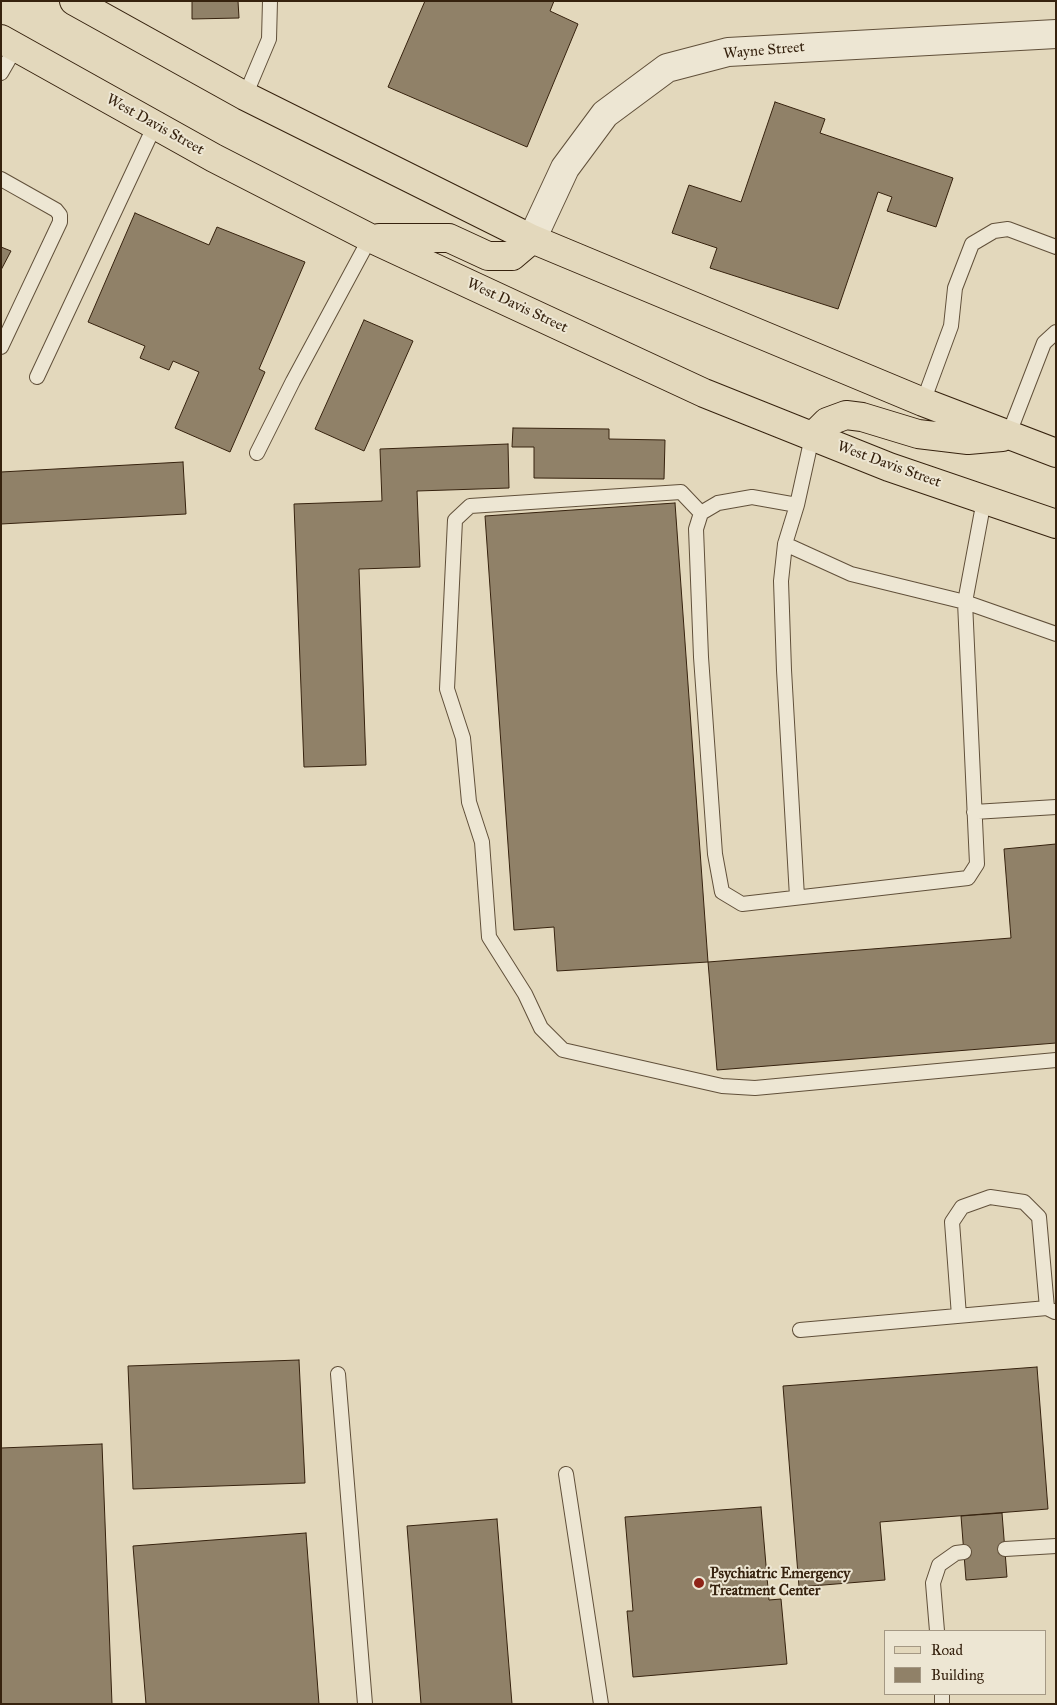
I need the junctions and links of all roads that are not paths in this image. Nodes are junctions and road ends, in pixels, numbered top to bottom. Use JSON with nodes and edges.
{"nodes":[{"id":1,"x":74,"y":1,"type":"edge"},
{"id":2,"x":270,"y":1,"type":"edge"},
{"id":3,"x":106,"y":9,"type":"edge"},
{"id":4,"x":1056,"y":34,"type":"edge"},
{"id":5,"x":9,"y":43,"type":"edge"},
{"id":6,"x":1,"y":73,"type":"edge"},
{"id":7,"x":245,"y":96,"type":"junction"},
{"id":8,"x":155,"y":125,"type":"junction"},
{"id":9,"x":1,"y":179,"type":"edge"},
{"id":10,"x":370,"y":238,"type":"junction"},
{"id":11,"x":532,"y":240,"type":"junction"},
{"id":12,"x":1056,"y":247,"type":"edge"},
{"id":13,"x":1056,"y":332,"type":"edge"},
{"id":14,"x":1,"y":347,"type":"edge"},
{"id":15,"x":37,"y":377,"type":"dead end"},
{"id":16,"x":923,"y":402,"type":"junction"},
{"id":17,"x":812,"y":436,"type":"junction"},
{"id":18,"x":1008,"y":436,"type":"junction"},
{"id":19,"x":1055,"y":451,"type":"edge"},
{"id":20,"x":257,"y":453,"type":"dead end"},
{"id":21,"x":984,"y":500,"type":"junction"},
{"id":22,"x":797,"y":505,"type":"junction"},
{"id":23,"x":701,"y":512,"type":"junction"},
{"id":24,"x":1056,"y":524,"type":"edge"},
{"id":25,"x":784,"y":544,"type":"junction"},
{"id":26,"x":965,"y":602,"type":"junction"},
{"id":27,"x":1056,"y":634,"type":"edge"},
{"id":28,"x":1056,"y":807,"type":"edge"},
{"id":29,"x":974,"y":812,"type":"junction"},
{"id":30,"x":797,"y":897,"type":"junction"},
{"id":31,"x":1056,"y":1060,"type":"edge"},
{"id":32,"x":1051,"y":1310,"type":"edge"},
{"id":33,"x":959,"y":1316,"type":"junction"},
{"id":34,"x":800,"y":1330,"type":"dead end"},
{"id":35,"x":338,"y":1374,"type":"dead end"},
{"id":36,"x":566,"y":1474,"type":"dead end"},
{"id":37,"x":1056,"y":1546,"type":"edge"},
{"id":38,"x":1005,"y":1549,"type":"dead end"},
{"id":39,"x":964,"y":1552,"type":"dead end"},
{"id":40,"x":937,"y":1630,"type":"edge"},
{"id":41,"x":365,"y":1704,"type":"edge"},
{"id":42,"x":601,"y":1704,"type":"edge"}],
"edges":[{"from":1,"to":3,"type":"main road"},
{"from":2,"to":7,"type":"lane"},
{"from":3,"to":7,"type":"main road"},
{"from":4,"to":11,"type":"street","name":"Wayne Street"},
{"from":5,"to":6,"type":"lane"},
{"from":5,"to":8,"type":"main road","name":"West Davis Street"},
{"from":7,"to":11,"type":"main road"},
{"from":8,"to":10,"type":"main road","name":"West Davis Street"},
{"from":8,"to":15,"type":"lane"},
{"from":9,"to":14,"type":"lane"},
{"from":10,"to":11,"type":"main road"},
{"from":10,"to":17,"type":"main road","name":"West Davis Street"},
{"from":10,"to":20,"type":"lane"},
{"from":11,"to":16,"type":"main road"},
{"from":12,"to":16,"type":"lane"},
{"from":13,"to":18,"type":"lane"},
{"from":16,"to":18,"type":"main road"},
{"from":17,"to":18,"type":"main road"},
{"from":17,"to":21,"type":"main road","name":"West Davis Street"},
{"from":17,"to":22,"type":"lane"},
{"from":18,"to":19,"type":"main road"},
{"from":21,"to":24,"type":"main road","name":"West Davis Street"},
{"from":21,"to":26,"type":"lane"},
{"from":22,"to":23,"type":"lane"},
{"from":22,"to":25,"type":"lane"},
{"from":23,"to":30,"type":"lane"},
{"from":23,"to":31,"type":"lane"},
{"from":25,"to":26,"type":"lane"},
{"from":25,"to":30,"type":"lane"},
{"from":26,"to":27,"type":"lane"},
{"from":26,"to":29,"type":"lane"},
{"from":28,"to":29,"type":"lane"},
{"from":29,"to":30,"type":"lane"},
{"from":32,"to":33,"type":"lane"},
{"from":32,"to":33,"type":"lane"},
{"from":33,"to":34,"type":"lane"},
{"from":35,"to":41,"type":"lane"},
{"from":36,"to":42,"type":"lane"},
{"from":37,"to":38,"type":"lane"},
{"from":39,"to":40,"type":"lane"}]}
